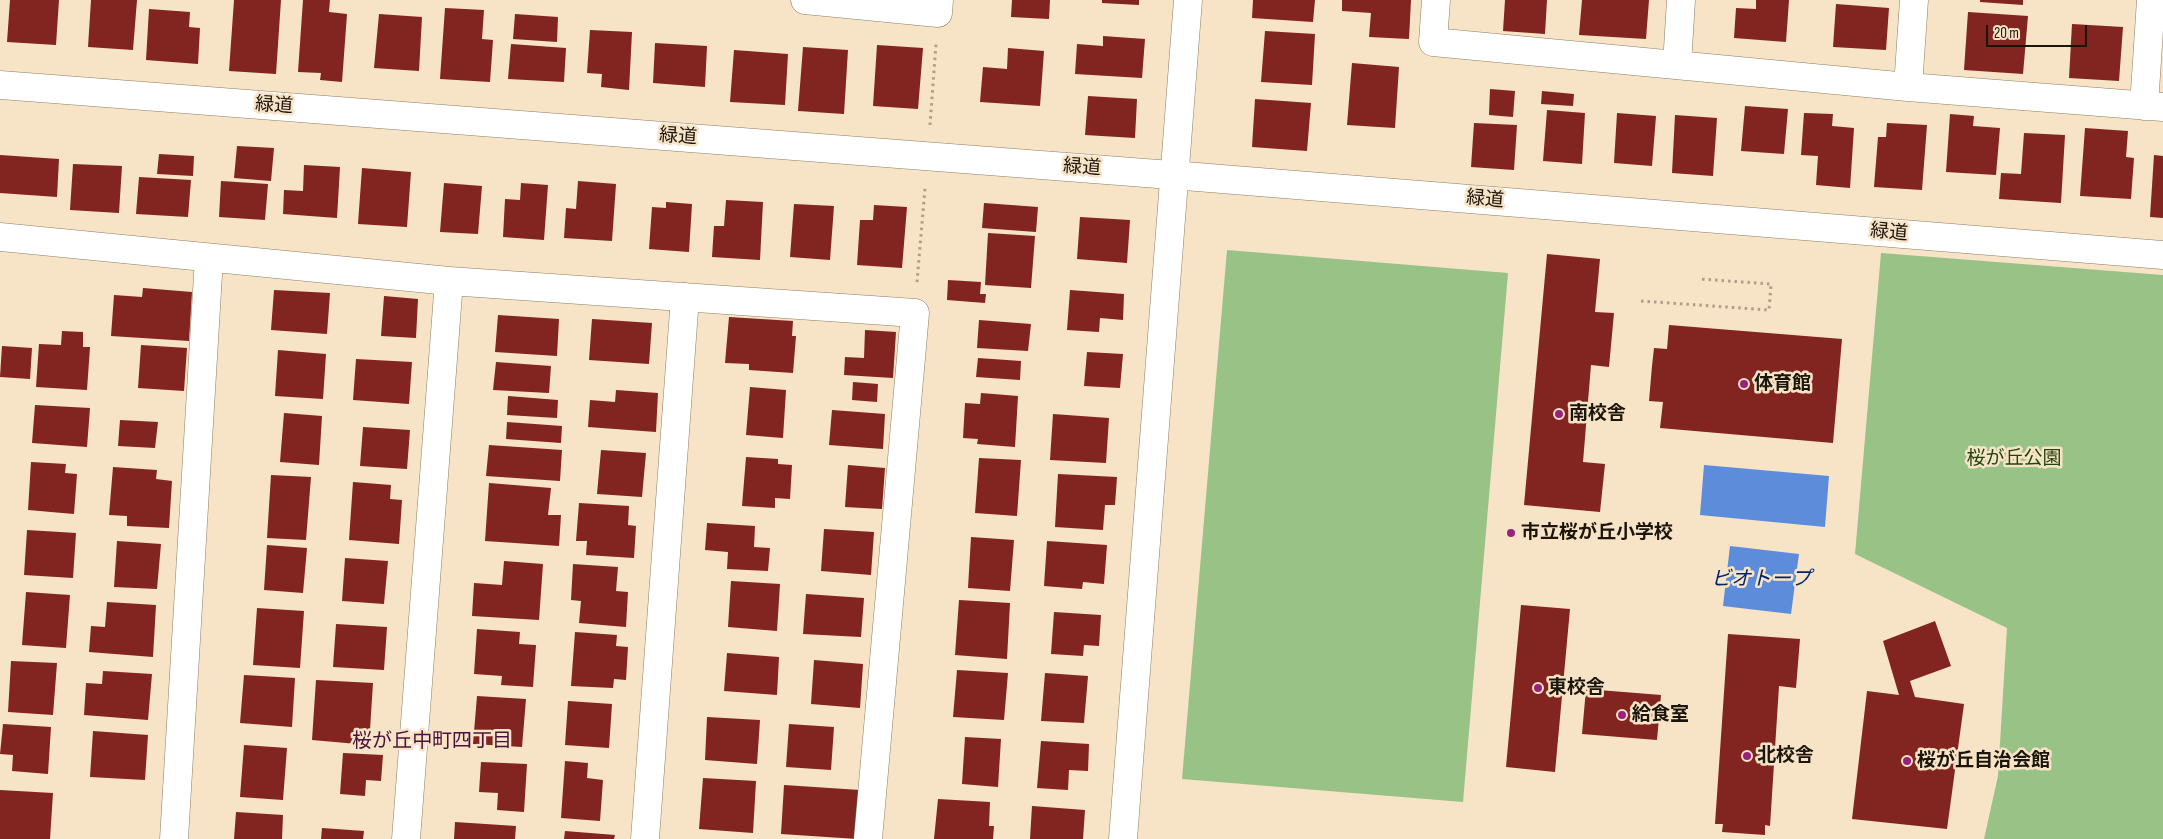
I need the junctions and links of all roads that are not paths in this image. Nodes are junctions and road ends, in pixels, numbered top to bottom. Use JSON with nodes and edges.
{"nodes":[{"id":1,"x":805,"y":0,"type":"edge"},
{"id":2,"x":939,"y":0,"type":"edge"},
{"id":3,"x":1188,"y":0,"type":"edge"},
{"id":4,"x":1436,"y":0,"type":"edge"},
{"id":5,"x":1681,"y":0,"type":"edge"},
{"id":6,"x":1914,"y":0,"type":"edge"},
{"id":7,"x":2151,"y":0,"type":"edge"},
{"id":8,"x":1677,"y":65,"type":"junction"},
{"id":9,"x":0,"y":85,"type":"edge"},
{"id":10,"x":1908,"y":87,"type":"junction"},
{"id":11,"x":2153,"y":107,"type":"edge"},
{"id":12,"x":1174,"y":175,"type":"junction"},
{"id":13,"x":0,"y":237,"type":"edge"},
{"id":14,"x":2163,"y":255,"type":"edge"},
{"id":15,"x":209,"y":258,"type":"junction"},
{"id":16,"x":449,"y":281,"type":"junction"},
{"id":17,"x":684,"y":297,"type":"junction"},
{"id":18,"x":174,"y":839,"type":"edge"},
{"id":19,"x":406,"y":839,"type":"edge"},
{"id":20,"x":645,"y":839,"type":"edge"},
{"id":21,"x":868,"y":839,"type":"edge"},
{"id":22,"x":1123,"y":839,"type":"edge"}],
"edges":[{"from":1,"to":2,"type":"street"},
{"from":3,"to":12,"type":"street"},
{"from":4,"to":8,"type":"street"},
{"from":5,"to":8,"type":"street"},
{"from":6,"to":10,"type":"street"},
{"from":7,"to":11,"type":"street"},
{"from":8,"to":10,"type":"street"},
{"from":9,"to":12,"type":"street","name":"緑道"},
{"from":10,"to":11,"type":"street"},
{"from":12,"to":14,"type":"street","name":"緑道"},
{"from":12,"to":22,"type":"street"},
{"from":13,"to":15,"type":"street"},
{"from":15,"to":16,"type":"street"},
{"from":15,"to":18,"type":"street"},
{"from":16,"to":17,"type":"street"},
{"from":16,"to":19,"type":"street"},
{"from":17,"to":20,"type":"street"},
{"from":17,"to":21,"type":"street"}]}
